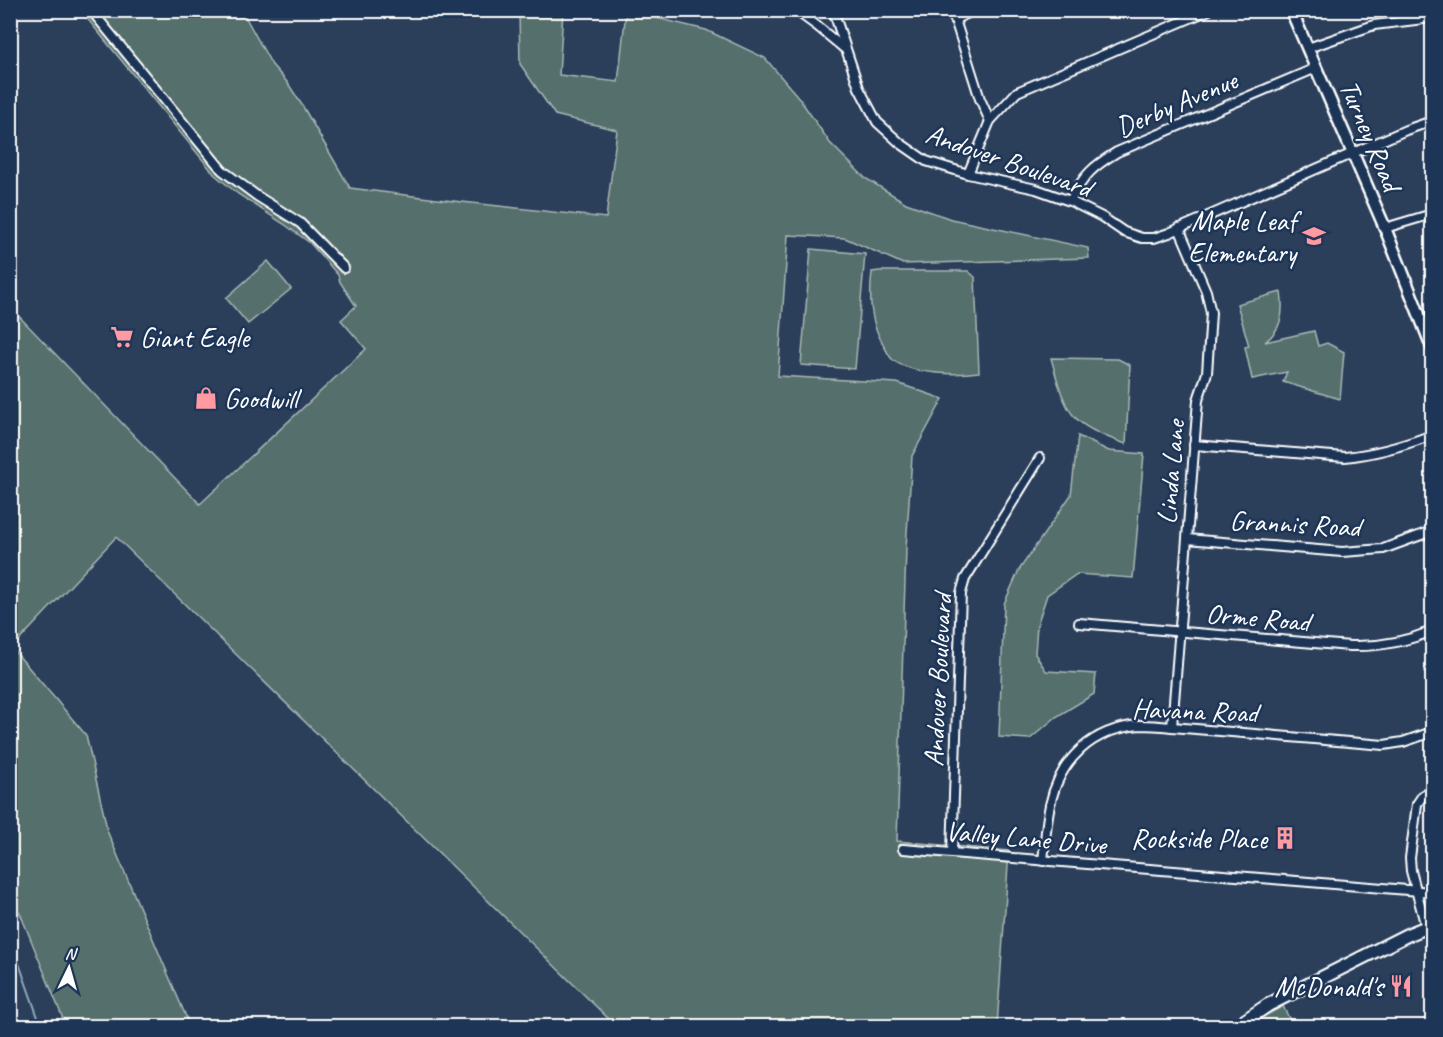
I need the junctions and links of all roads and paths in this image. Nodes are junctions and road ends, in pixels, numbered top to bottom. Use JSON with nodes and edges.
{"nodes":[{"id":1,"x":91,"y":10,"type":"edge"},
{"id":2,"x":833,"y":10,"type":"edge"},
{"id":3,"x":952,"y":10,"type":"edge"},
{"id":4,"x":975,"y":10,"type":"edge"},
{"id":5,"x":1209,"y":10,"type":"edge"},
{"id":6,"x":1291,"y":10,"type":"edge"},
{"id":7,"x":800,"y":11,"type":"edge"},
{"id":8,"x":1432,"y":18,"type":"edge"},
{"id":9,"x":955,"y":19,"type":"junction"},
{"id":10,"x":1308,"y":48,"type":"junction"},
{"id":11,"x":846,"y":51,"type":"junction"},
{"id":12,"x":1316,"y":68,"type":"junction"},
{"id":13,"x":990,"y":121,"type":"junction"},
{"id":14,"x":1432,"y":121,"type":"edge"},
{"id":15,"x":1353,"y":154,"type":"junction"},
{"id":16,"x":968,"y":174,"type":"junction"},
{"id":17,"x":1070,"y":201,"type":"junction"},
{"id":18,"x":1432,"y":214,"type":"edge"},
{"id":19,"x":1179,"y":228,"type":"junction"},
{"id":20,"x":1385,"y":228,"type":"junction"},
{"id":21,"x":344,"y":268,"type":"dead end"},
{"id":22,"x":1432,"y":347,"type":"edge"},
{"id":23,"x":1432,"y":435,"type":"edge"},
{"id":24,"x":1194,"y":446,"type":"junction"},
{"id":25,"x":1040,"y":458,"type":"dead end"},
{"id":26,"x":1432,"y":531,"type":"edge"},
{"id":27,"x":1187,"y":539,"type":"junction"},
{"id":28,"x":1079,"y":623,"type":"dead end"},
{"id":29,"x":1432,"y":631,"type":"edge"},
{"id":30,"x":1180,"y":633,"type":"junction"},
{"id":31,"x":1172,"y":727,"type":"junction"},
{"id":32,"x":1432,"y":732,"type":"edge"},
{"id":33,"x":1432,"y":790,"type":"edge"},
{"id":34,"x":903,"y":849,"type":"dead end"},
{"id":35,"x":952,"y":853,"type":"junction"},
{"id":36,"x":1043,"y":861,"type":"junction"},
{"id":37,"x":1417,"y":890,"type":"junction"},
{"id":38,"x":1432,"y":892,"type":"edge"},
{"id":39,"x":1429,"y":926,"type":"edge"},
{"id":40,"x":1237,"y":1026,"type":"edge"}],
"edges":[{"from":1,"to":21,"type":"street"},
{"from":2,"to":11,"type":"street","name":"Andover Boulevard"},
{"from":3,"to":9,"type":"street"},
{"from":4,"to":9,"type":"street"},
{"from":5,"to":13,"type":"street"},
{"from":6,"to":10,"type":"main road","name":"Turney Road"},
{"from":7,"to":11,"type":"street"},
{"from":8,"to":10,"type":"street"},
{"from":9,"to":13,"type":"street"},
{"from":10,"to":12,"type":"main road","name":"Turney Road"},
{"from":11,"to":16,"type":"street","name":"Andover Boulevard"},
{"from":12,"to":15,"type":"main road","name":"Turney Road"},
{"from":12,"to":17,"type":"street","name":"Derby Avenue"},
{"from":13,"to":16,"type":"street"},
{"from":14,"to":15,"type":"street"},
{"from":15,"to":19,"type":"street"},
{"from":15,"to":20,"type":"main road","name":"Turney Road"},
{"from":16,"to":17,"type":"street","name":"Andover Boulevard"},
{"from":17,"to":19,"type":"street","name":"Andover Boulevard"},
{"from":18,"to":20,"type":"street"},
{"from":19,"to":24,"type":"street","name":"Linda Lane"},
{"from":20,"to":22,"type":"main road","name":"Turney Road"},
{"from":23,"to":24,"type":"street"},
{"from":24,"to":27,"type":"street","name":"Linda Lane"},
{"from":25,"to":35,"type":"street","name":"Andover Boulevard"},
{"from":26,"to":27,"type":"street","name":"Grannis Road"},
{"from":27,"to":30,"type":"street","name":"Linda Lane"},
{"from":28,"to":30,"type":"street","name":"Orme Road"},
{"from":29,"to":30,"type":"street","name":"Orme Road"},
{"from":30,"to":31,"type":"street","name":"Linda Lane"},
{"from":31,"to":32,"type":"street","name":"Havana Road"},
{"from":31,"to":36,"type":"street","name":"Havana Road"},
{"from":33,"to":37,"type":"street"},
{"from":34,"to":35,"type":"street","name":"Valley Lane Drive"},
{"from":35,"to":36,"type":"street","name":"Valley Lane Drive"},
{"from":36,"to":37,"type":"street","name":"Valley Lane Drive"},
{"from":37,"to":38,"type":"street","name":"Valley Lane Drive"},
{"from":37,"to":39,"type":"street"},
{"from":39,"to":40,"type":"main road"}]}
